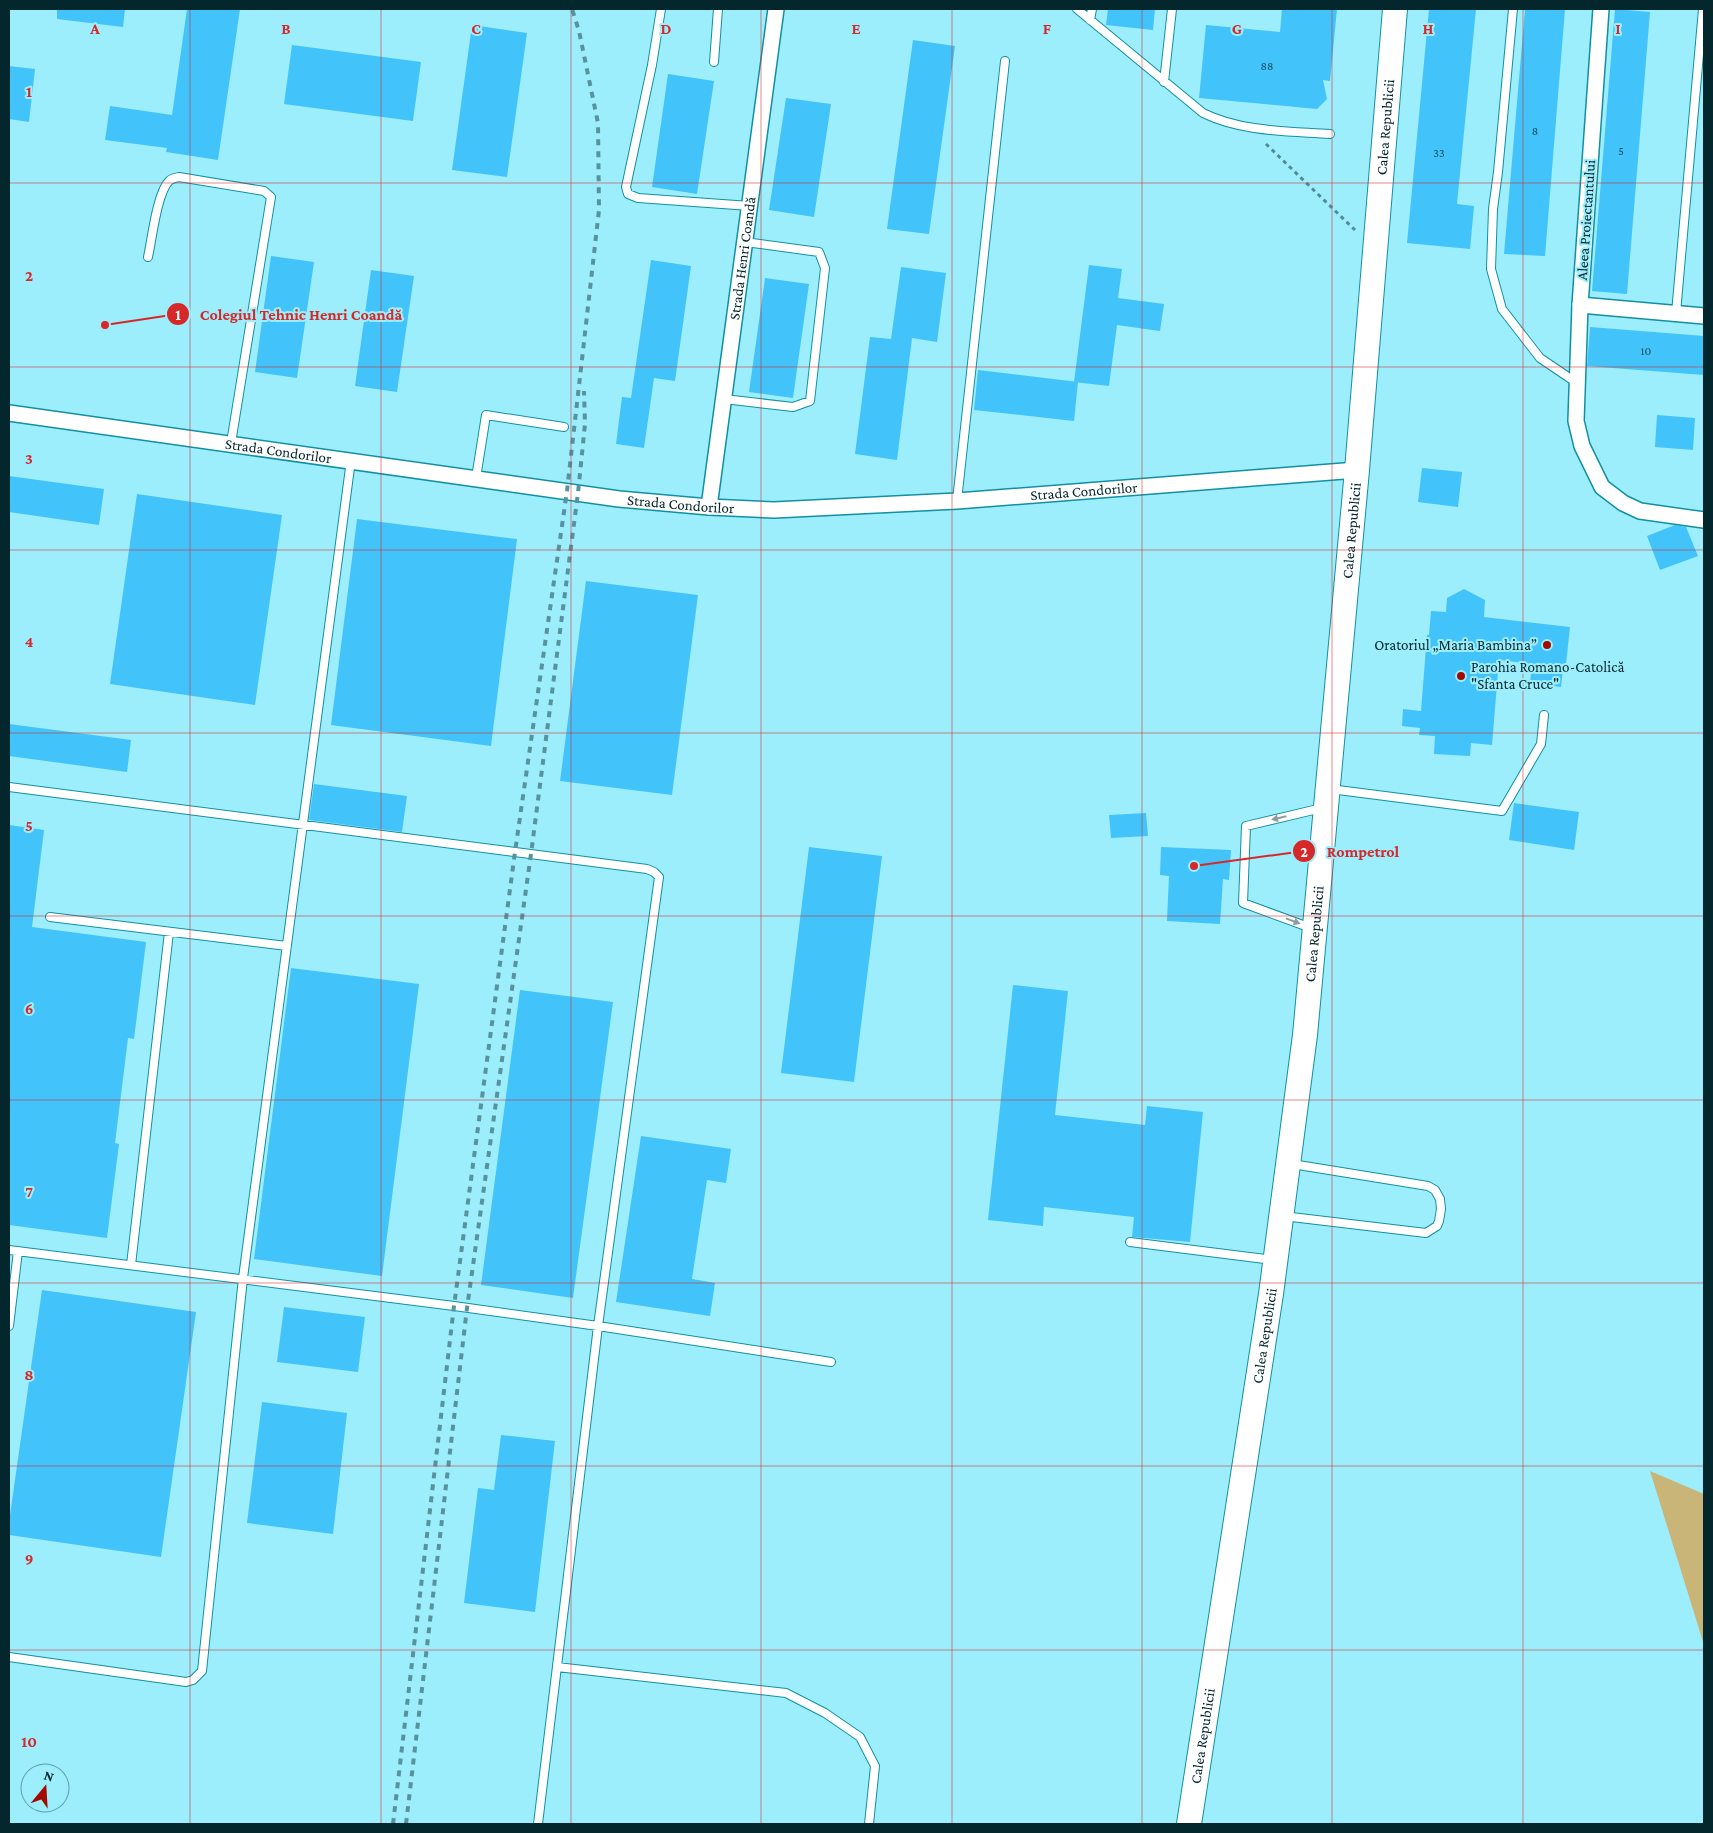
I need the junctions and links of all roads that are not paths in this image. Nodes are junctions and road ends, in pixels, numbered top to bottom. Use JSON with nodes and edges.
{"nodes":[{"id":1,"x":660,"y":9,"type":"edge"},
{"id":2,"x":718,"y":9,"type":"edge"},
{"id":3,"x":776,"y":9,"type":"edge"},
{"id":4,"x":1078,"y":9,"type":"edge"},
{"id":5,"x":1092,"y":9,"type":"edge"},
{"id":6,"x":1172,"y":9,"type":"edge"},
{"id":7,"x":1395,"y":9,"type":"edge"},
{"id":8,"x":1513,"y":9,"type":"edge"},
{"id":9,"x":1601,"y":9,"type":"edge"},
{"id":10,"x":1703,"y":9,"type":"edge"},
{"id":11,"x":1090,"y":20,"type":"junction"},
{"id":12,"x":1005,"y":61,"type":"dead end"},
{"id":13,"x":714,"y":62,"type":"dead end"},
{"id":14,"x":1164,"y":82,"type":"junction"},
{"id":15,"x":1330,"y":134,"type":"dead end"},
{"id":16,"x":750,"y":206,"type":"junction"},
{"id":17,"x":745,"y":242,"type":"junction"},
{"id":18,"x":148,"y":257,"type":"dead end"},
{"id":19,"x":1580,"y":305,"type":"junction"},
{"id":20,"x":1676,"y":313,"type":"junction"},
{"id":21,"x":1704,"y":316,"type":"edge"},
{"id":22,"x":1577,"y":383,"type":"junction"},
{"id":23,"x":724,"y":400,"type":"junction"},
{"id":24,"x":9,"y":413,"type":"edge"},
{"id":25,"x":564,"y":427,"type":"dead end"},
{"id":26,"x":230,"y":443,"type":"junction"},
{"id":27,"x":351,"y":460,"type":"junction"},
{"id":28,"x":1357,"y":470,"type":"junction"},
{"id":29,"x":476,"y":478,"type":"junction"},
{"id":30,"x":956,"y":500,"type":"junction"},
{"id":31,"x":709,"y":507,"type":"junction"},
{"id":32,"x":1704,"y":520,"type":"edge"},
{"id":33,"x":1544,"y":715,"type":"dead end"},
{"id":34,"x":9,"y":787,"type":"edge"},
{"id":35,"x":1327,"y":798,"type":"junction"},
{"id":36,"x":303,"y":825,"type":"junction"},
{"id":37,"x":50,"y":918,"type":"dead end"},
{"id":38,"x":1315,"y":930,"type":"junction"},
{"id":39,"x":169,"y":932,"type":"junction"},
{"id":40,"x":287,"y":946,"type":"junction"},
{"id":41,"x":1289,"y":1164,"type":"junction"},
{"id":42,"x":1281,"y":1216,"type":"junction"},
{"id":43,"x":1130,"y":1242,"type":"dead end"},
{"id":44,"x":9,"y":1250,"type":"edge"},
{"id":45,"x":18,"y":1251,"type":"junction"},
{"id":46,"x":1275,"y":1261,"type":"junction"},
{"id":47,"x":131,"y":1265,"type":"junction"},
{"id":48,"x":243,"y":1278,"type":"junction"},
{"id":49,"x":9,"y":1326,"type":"edge"},
{"id":50,"x":598,"y":1326,"type":"junction"},
{"id":51,"x":831,"y":1362,"type":"dead end"},
{"id":52,"x":9,"y":1656,"type":"edge"},
{"id":53,"x":557,"y":1667,"type":"junction"},
{"id":54,"x":538,"y":1824,"type":"edge"},
{"id":55,"x":869,"y":1824,"type":"edge"},
{"id":56,"x":1189,"y":1824,"type":"edge"}],
"edges":[{"from":1,"to":16,"type":"lane"},
{"from":2,"to":13,"type":"lane"},
{"from":3,"to":16,"type":"street","name":"Strada Henri Coandă"},
{"from":4,"to":11,"type":"lane"},
{"from":5,"to":11,"type":"lane"},
{"from":6,"to":14,"type":"lane"},
{"from":7,"to":28,"type":"main road","name":"Calea Republicii"},
{"from":8,"to":22,"type":"lane"},
{"from":9,"to":19,"type":"street","name":"Aleea Proiectantului"},
{"from":10,"to":20,"type":"lane"},
{"from":11,"to":14,"type":"lane"},
{"from":12,"to":30,"type":"lane"},
{"from":14,"to":15,"type":"lane"},
{"from":16,"to":17,"type":"street","name":"Strada Henri Coandă"},
{"from":17,"to":23,"type":"street","name":"Strada Henri Coandă"},
{"from":17,"to":23,"type":"lane"},
{"from":18,"to":26,"type":"lane"},
{"from":19,"to":20,"type":"street"},
{"from":19,"to":22,"type":"street","name":"Aleea Proiectantului"},
{"from":20,"to":21,"type":"street"},
{"from":22,"to":32,"type":"street","name":"Aleea Proiectantului"},
{"from":23,"to":31,"type":"street","name":"Strada Henri Coandă"},
{"from":24,"to":26,"type":"street","name":"Strada Condorilor"},
{"from":25,"to":29,"type":"lane"},
{"from":26,"to":27,"type":"street","name":"Strada Condorilor"},
{"from":27,"to":29,"type":"street","name":"Strada Condorilor"},
{"from":27,"to":36,"type":"lane"},
{"from":28,"to":30,"type":"street","name":"Strada Condorilor"},
{"from":28,"to":35,"type":"main road","name":"Calea Republicii"},
{"from":29,"to":31,"type":"street","name":"Strada Condorilor"},
{"from":30,"to":31,"type":"street","name":"Strada Condorilor"},
{"from":33,"to":35,"type":"lane"},
{"from":34,"to":36,"type":"lane"},
{"from":35,"to":38,"type":"main road","name":"Calea Republicii"},
{"from":35,"to":38,"type":"lane","one_way":true},
{"from":36,"to":40,"type":"lane"},
{"from":36,"to":50,"type":"lane"},
{"from":37,"to":39,"type":"lane"},
{"from":38,"to":41,"type":"main road","name":"Calea Republicii"},
{"from":39,"to":40,"type":"lane"},
{"from":39,"to":47,"type":"lane"},
{"from":40,"to":48,"type":"lane"},
{"from":41,"to":42,"type":"main road","name":"Calea Republicii"},
{"from":41,"to":42,"type":"lane"},
{"from":42,"to":46,"type":"main road","name":"Calea Republicii"},
{"from":43,"to":46,"type":"lane"},
{"from":44,"to":45,"type":"lane"},
{"from":45,"to":47,"type":"lane"},
{"from":45,"to":49,"type":"lane"},
{"from":46,"to":56,"type":"main road","name":"Calea Republicii"},
{"from":47,"to":48,"type":"lane"},
{"from":48,"to":50,"type":"lane"},
{"from":48,"to":52,"type":"lane"},
{"from":50,"to":51,"type":"lane"},
{"from":50,"to":53,"type":"lane"},
{"from":53,"to":54,"type":"lane"},
{"from":53,"to":55,"type":"lane"}]}
